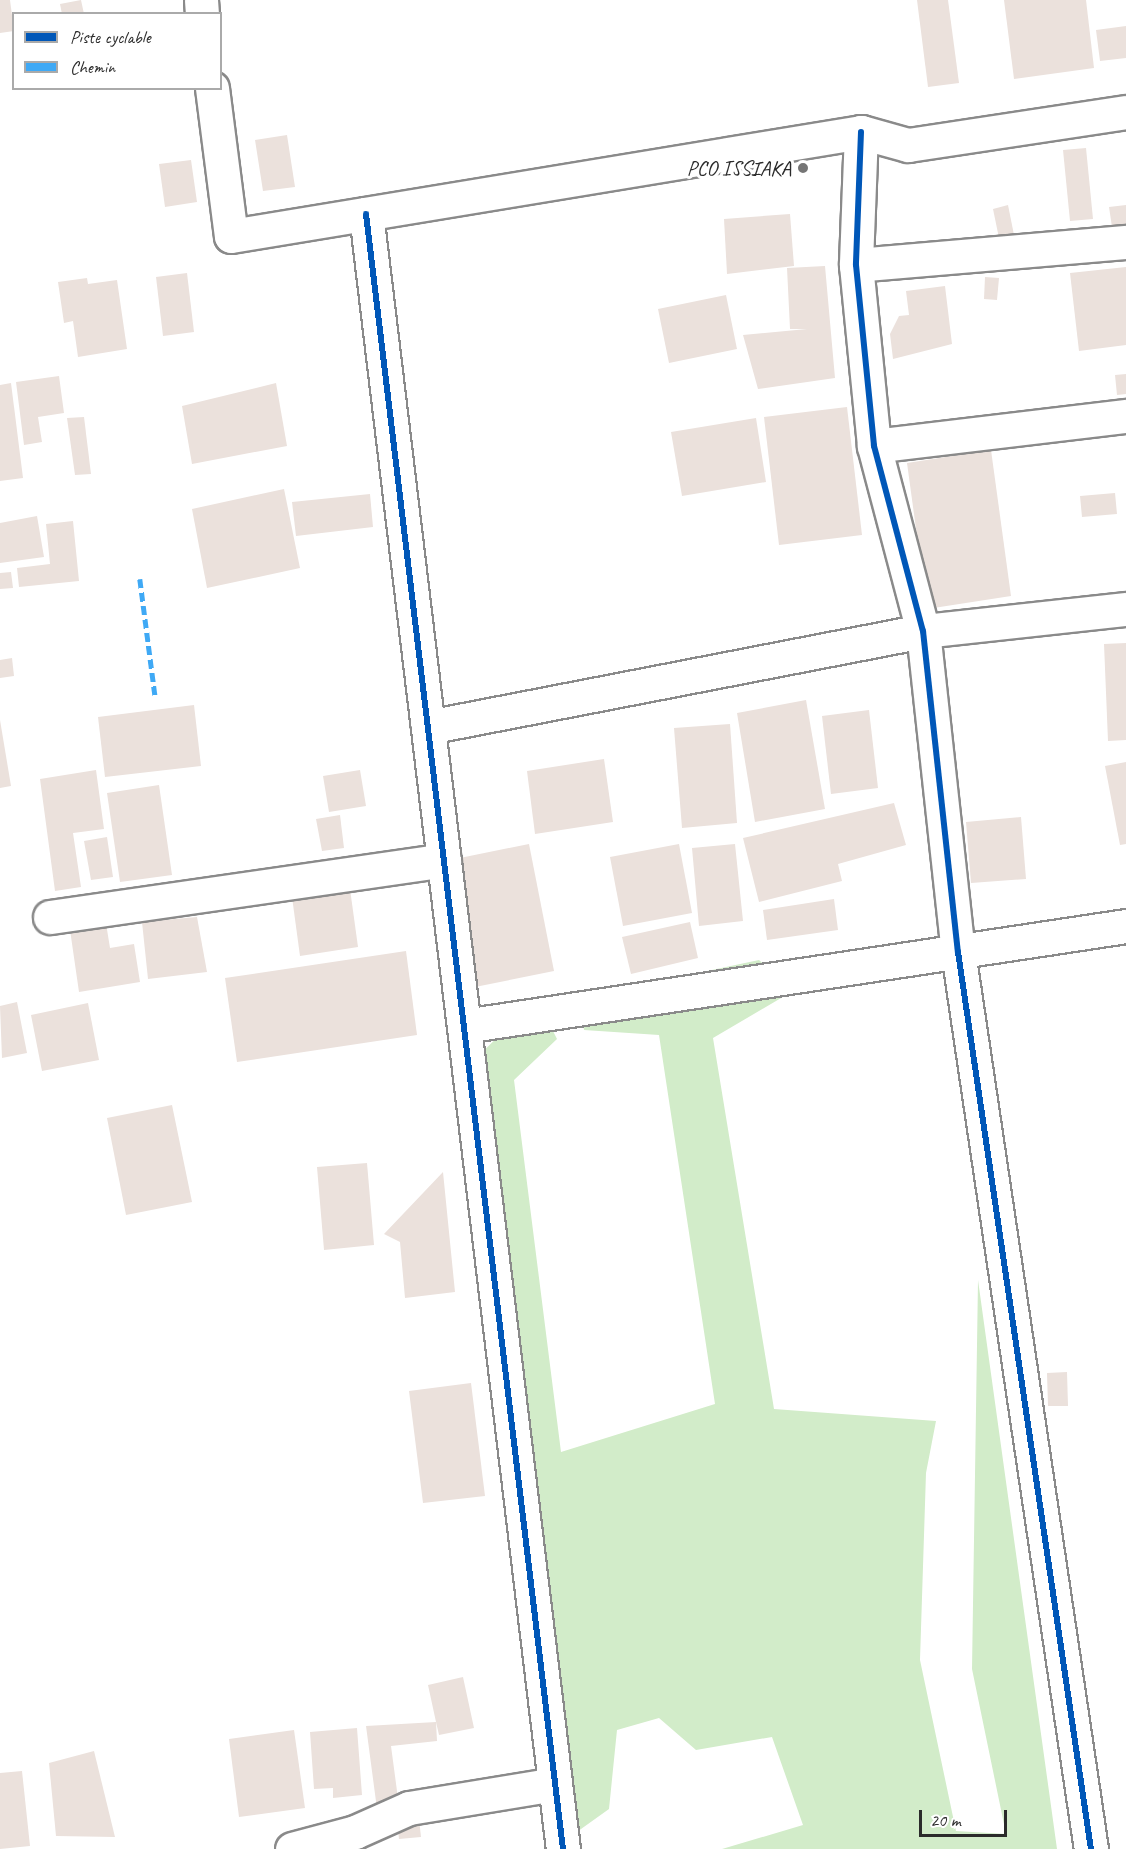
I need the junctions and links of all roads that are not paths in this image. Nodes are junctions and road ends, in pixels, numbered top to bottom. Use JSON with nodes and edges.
{"nodes":[{"id":1,"x":212,"y":90,"type":"edge"},
{"id":2,"x":1126,"y":112,"type":"edge"},
{"id":3,"x":861,"y":132,"type":"junction"},
{"id":4,"x":366,"y":214,"type":"junction"},
{"id":5,"x":1126,"y":242,"type":"edge"},
{"id":6,"x":856,"y":265,"type":"junction"},
{"id":7,"x":1126,"y":416,"type":"edge"},
{"id":8,"x":874,"y":446,"type":"junction"},
{"id":9,"x":1126,"y":609,"type":"edge"},
{"id":10,"x":923,"y":631,"type":"junction"},
{"id":11,"x":428,"y":727,"type":"junction"},
{"id":12,"x":444,"y":860,"type":"junction"},
{"id":13,"x":50,"y":917,"type":"dead end"},
{"id":14,"x":1126,"y":926,"type":"edge"},
{"id":15,"x":958,"y":952,"type":"junction"},
{"id":16,"x":464,"y":1026,"type":"junction"},
{"id":17,"x":555,"y":1784,"type":"junction"},
{"id":18,"x":292,"y":1849,"type":"edge"},
{"id":19,"x":563,"y":1849,"type":"edge"},
{"id":20,"x":1091,"y":1849,"type":"edge"}],
"edges":[{"from":1,"to":4,"type":"street"},
{"from":2,"to":3,"type":"street"},
{"from":3,"to":4,"type":"street"},
{"from":3,"to":6,"type":"street"},
{"from":4,"to":11,"type":"street"},
{"from":5,"to":6,"type":"street"},
{"from":6,"to":8,"type":"street"},
{"from":7,"to":8,"type":"street"},
{"from":8,"to":10,"type":"street"},
{"from":9,"to":10,"type":"street"},
{"from":10,"to":11,"type":"street"},
{"from":10,"to":15,"type":"street"},
{"from":11,"to":12,"type":"street"},
{"from":12,"to":13,"type":"street"},
{"from":12,"to":16,"type":"street"},
{"from":14,"to":15,"type":"street"},
{"from":15,"to":16,"type":"street"},
{"from":15,"to":20,"type":"street"},
{"from":16,"to":17,"type":"street"},
{"from":17,"to":18,"type":"street"},
{"from":17,"to":19,"type":"street"}]}
